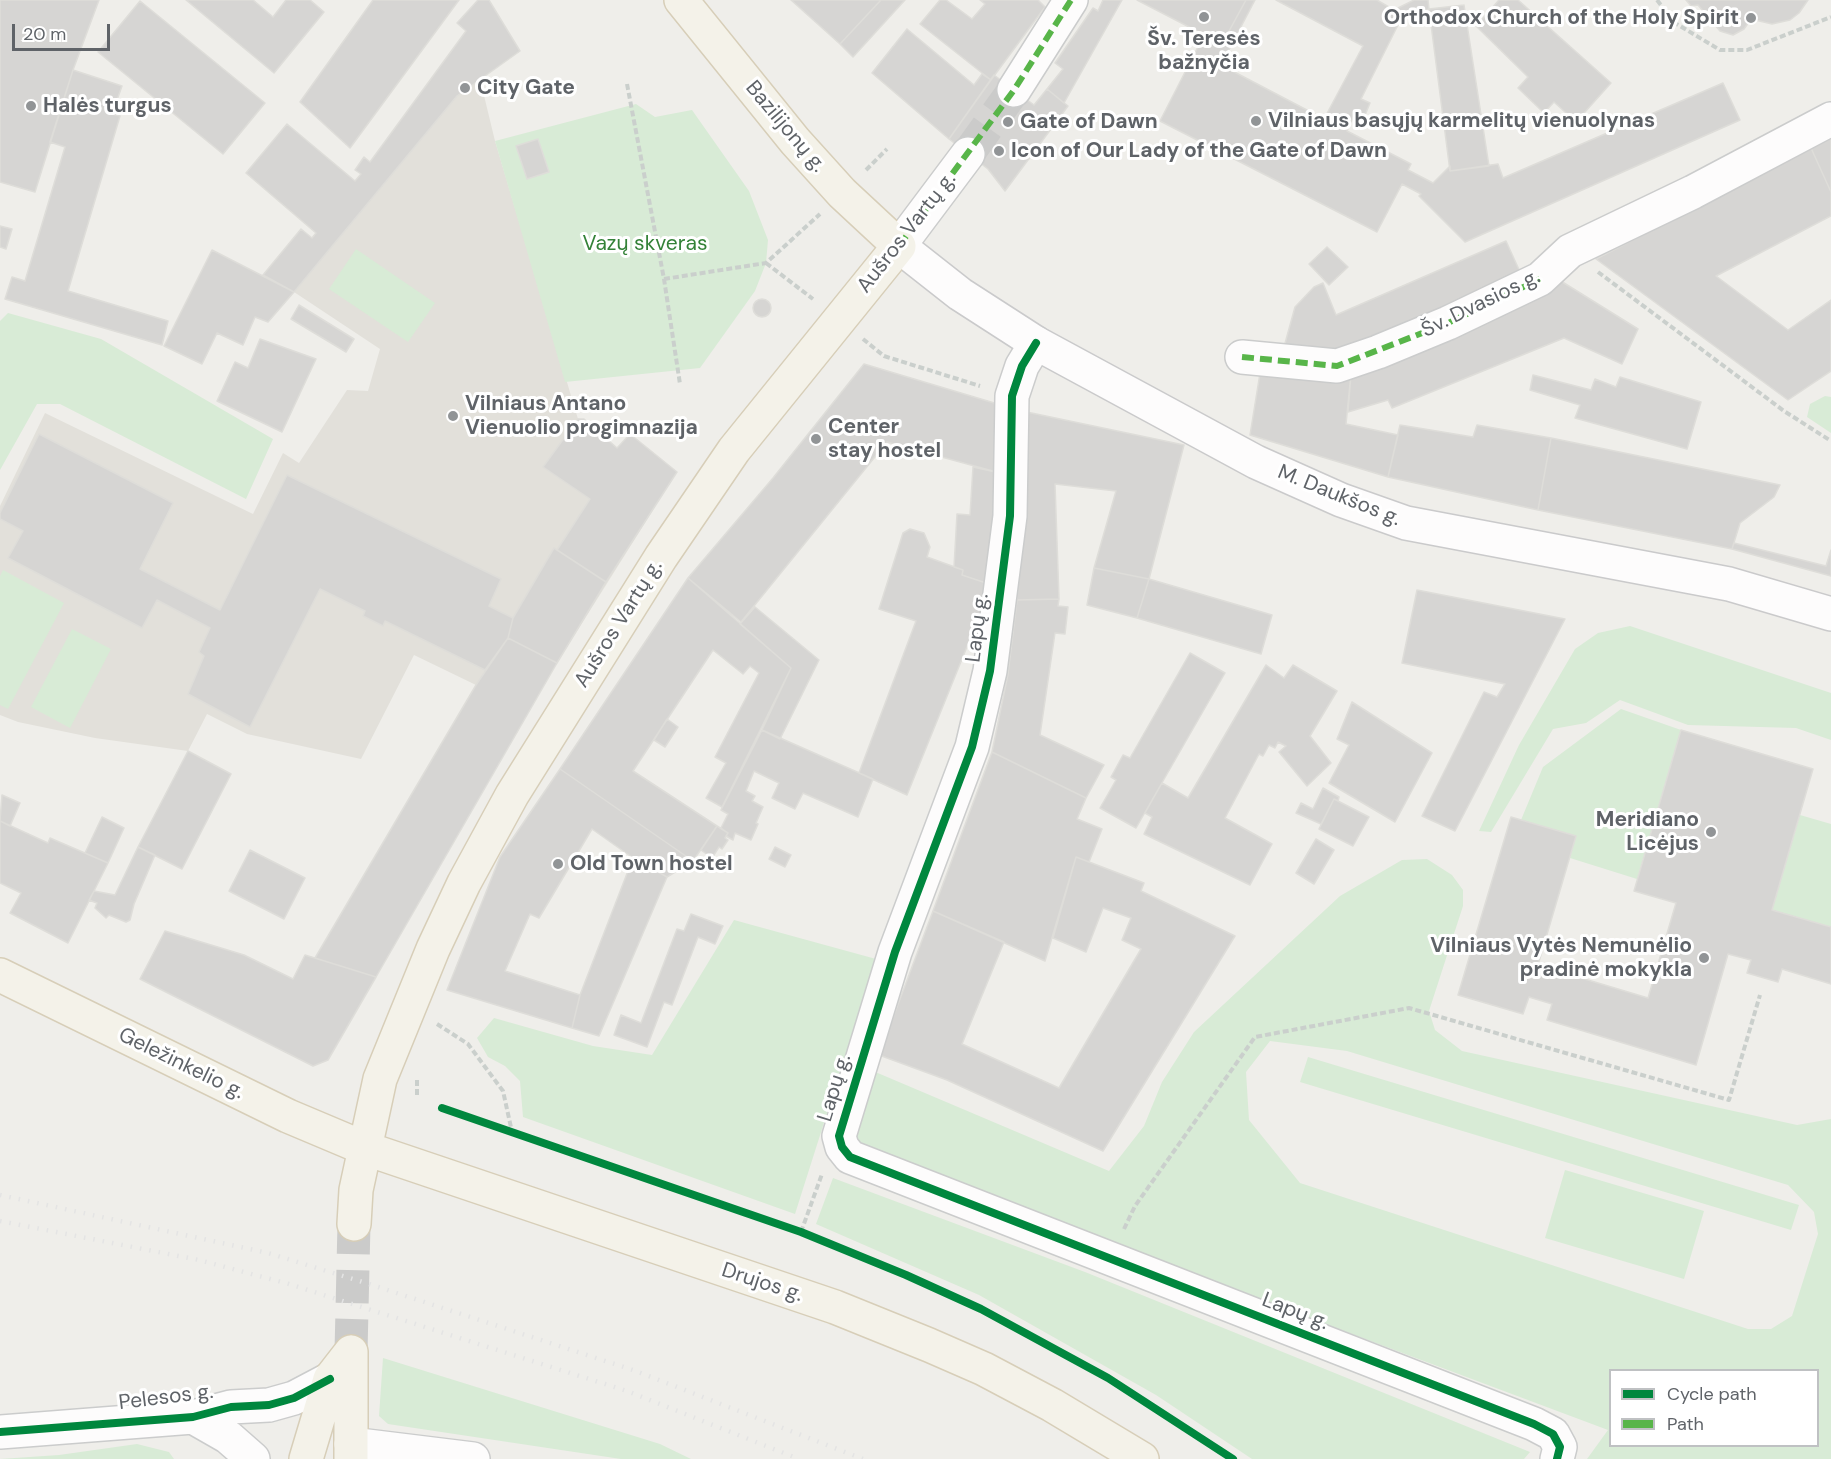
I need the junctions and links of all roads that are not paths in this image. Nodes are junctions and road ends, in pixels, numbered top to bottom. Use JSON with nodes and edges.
{"nodes":[{"id":1,"x":681,"y":0,"type":"edge"},
{"id":2,"x":1071,"y":0,"type":"edge"},
{"id":3,"x":1014,"y":90,"type":"tunnel mouth"},
{"id":4,"x":1831,"y":119,"type":"edge"},
{"id":5,"x":968,"y":154,"type":"tunnel mouth"},
{"id":6,"x":899,"y":246,"type":"junction"},
{"id":7,"x":1036,"y":343,"type":"junction"},
{"id":8,"x":1242,"y":357,"type":"dead end"},
{"id":9,"x":1831,"y":614,"type":"edge"},
{"id":10,"x":0,"y":975,"type":"edge"},
{"id":11,"x":364,"y":1148,"type":"junction"},
{"id":12,"x":354,"y":1224,"type":"tunnel mouth"},
{"id":13,"x":330,"y":1379,"type":"junction"},
{"id":14,"x":193,"y":1417,"type":"junction"},
{"id":15,"x":0,"y":1432,"type":"edge"},
{"id":16,"x":351,"y":1452,"type":"edge"},
{"id":17,"x":253,"y":1459,"type":"edge"},
{"id":18,"x":306,"y":1459,"type":"edge"},
{"id":19,"x":473,"y":1459,"type":"edge"},
{"id":20,"x":1142,"y":1459,"type":"edge"},
{"id":21,"x":1557,"y":1459,"type":"edge"}],
"edges":[{"from":1,"to":6,"type":"main road","name":"Bazilijonų g."},
{"from":2,"to":3,"type":"street"},
{"from":4,"to":8,"type":"street","name":"Šv. Dvasios g."},
{"from":5,"to":6,"type":"street","name":"Aušros Vartų g."},
{"from":6,"to":7,"type":"street","name":"M. Daukšos g."},
{"from":6,"to":11,"type":"main road","name":"Aušros Vartų g."},
{"from":7,"to":9,"type":"street","name":"M. Daukšos g."},
{"from":7,"to":21,"type":"street","name":"Lapų g."},
{"from":10,"to":11,"type":"main road","name":"Geležinkelio g."},
{"from":11,"to":12,"type":"main road","name":"Aušros Vartų g."},
{"from":11,"to":20,"type":"main road","name":"Drujos g."},
{"from":13,"to":14,"type":"street","name":"Pelesos g."},
{"from":13,"to":16,"type":"main road"},
{"from":13,"to":18,"type":"main road"},
{"from":14,"to":15,"type":"street","name":"Pelesos g."},
{"from":14,"to":17,"type":"street","name":"Pelesos g."},
{"from":16,"to":19,"type":"street"}]}
